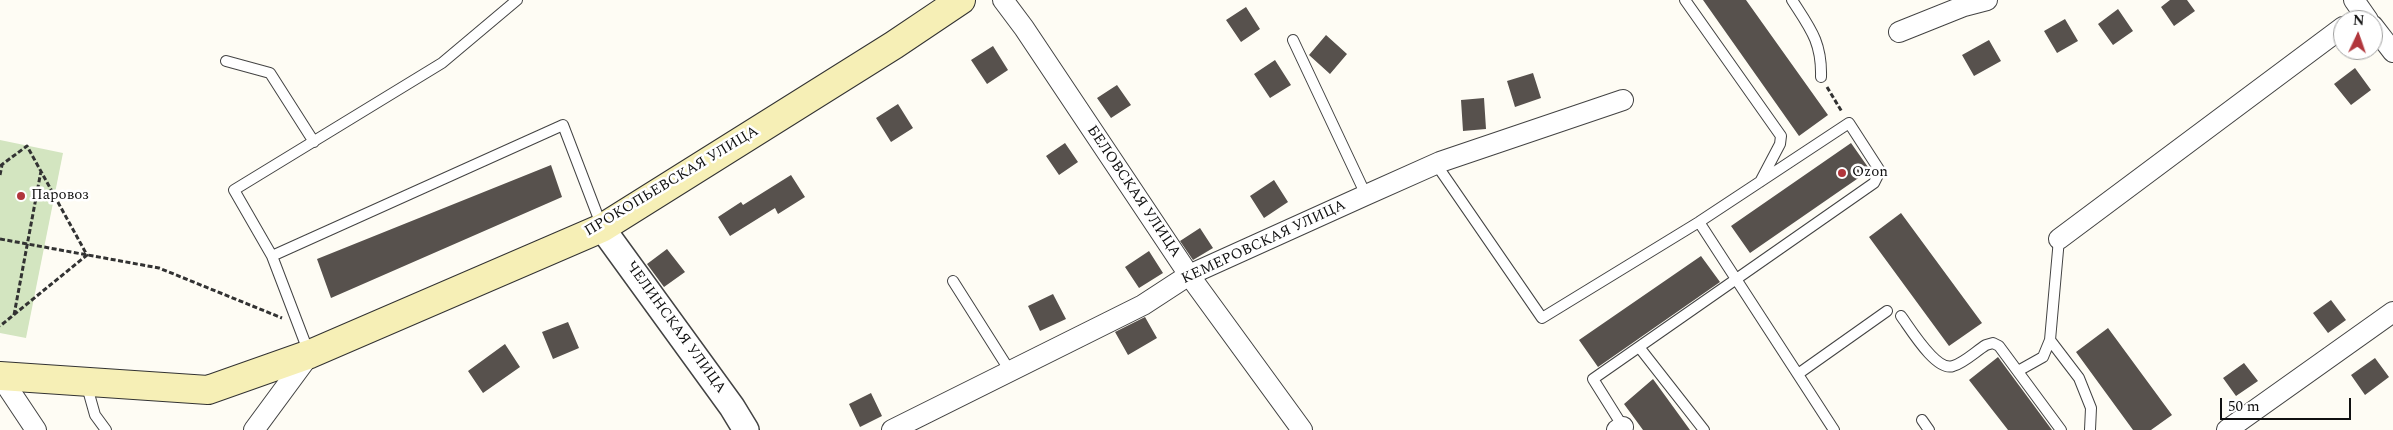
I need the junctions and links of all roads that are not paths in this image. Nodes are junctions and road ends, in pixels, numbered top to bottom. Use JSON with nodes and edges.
{"nodes":[{"id":1,"x":517,"y":0,"type":"edge"},
{"id":2,"x":962,"y":0,"type":"edge"},
{"id":3,"x":1003,"y":0,"type":"edge"},
{"id":4,"x":1685,"y":0,"type":"edge"},
{"id":5,"x":1792,"y":0,"type":"edge"},
{"id":6,"x":1986,"y":0,"type":"edge"},
{"id":7,"x":1899,"y":32,"type":"dead end"},
{"id":8,"x":2333,"y":34,"type":"edge"},
{"id":9,"x":1293,"y":40,"type":"dead end"},
{"id":10,"x":2383,"y":40,"type":"edge"},
{"id":11,"x":2393,"y":52,"type":"edge"},
{"id":12,"x":226,"y":61,"type":"dead end"},
{"id":13,"x":1821,"y":77,"type":"road end"},
{"id":14,"x":1622,"y":100,"type":"dead end"},
{"id":15,"x":314,"y":142,"type":"junction"},
{"id":16,"x":1436,"y":164,"type":"junction"},
{"id":17,"x":1760,"y":183,"type":"junction"},
{"id":18,"x":1366,"y":195,"type":"junction"},
{"id":19,"x":1699,"y":222,"type":"junction"},
{"id":20,"x":602,"y":228,"type":"junction"},
{"id":21,"x":2059,"y":239,"type":"joint"},
{"id":22,"x":272,"y":256,"type":"junction"},
{"id":23,"x":1189,"y":276,"type":"junction"},
{"id":24,"x":1735,"y":278,"type":"junction"},
{"id":25,"x":953,"y":282,"type":"dead end"},
{"id":26,"x":1887,"y":311,"type":"dead end"},
{"id":27,"x":2393,"y":312,"type":"edge"},
{"id":28,"x":1901,"y":316,"type":"dead end"},
{"id":29,"x":2050,"y":340,"type":"junction"},
{"id":30,"x":1639,"y":347,"type":"junction"},
{"id":31,"x":310,"y":354,"type":"junction"},
{"id":32,"x":1010,"y":371,"type":"junction"},
{"id":33,"x":2018,"y":371,"type":"junction"},
{"id":34,"x":1798,"y":374,"type":"junction"},
{"id":35,"x":0,"y":376,"type":"edge"},
{"id":36,"x":86,"y":382,"type":"junction"},
{"id":37,"x":1922,"y":420,"type":"dead end"},
{"id":38,"x":1622,"y":429,"type":"edge"},
{"id":39,"x":36,"y":430,"type":"edge"},
{"id":40,"x":106,"y":430,"type":"edge"},
{"id":41,"x":254,"y":430,"type":"edge"},
{"id":42,"x":746,"y":430,"type":"edge"},
{"id":43,"x":892,"y":430,"type":"edge"},
{"id":44,"x":1302,"y":430,"type":"edge"},
{"id":45,"x":1704,"y":430,"type":"edge"},
{"id":46,"x":1834,"y":430,"type":"edge"},
{"id":47,"x":1929,"y":430,"type":"edge"},
{"id":48,"x":2061,"y":430,"type":"edge"},
{"id":49,"x":2090,"y":430,"type":"edge"},
{"id":50,"x":2226,"y":430,"type":"edge"}],
"edges":[{"from":1,"to":15,"type":"lane"},
{"from":2,"to":20,"type":"main road","name":"ПРОКОПЬЕВСКАЯ УЛИЦА"},
{"from":3,"to":23,"type":"street","name":"БЕЛОВСКАЯ УЛИЦА"},
{"from":4,"to":17,"type":"lane"},
{"from":5,"to":13,"type":"lane"},
{"from":6,"to":7,"type":"street"},
{"from":8,"to":21,"type":"street"},
{"from":9,"to":18,"type":"lane"},
{"from":10,"to":11,"type":"street"},
{"from":12,"to":15,"type":"lane"},
{"from":14,"to":16,"type":"street","name":"КЕМЕРОВСКАЯ УЛИЦА"},
{"from":15,"to":22,"type":"lane"},
{"from":16,"to":18,"type":"street","name":"КЕМЕРОВСКАЯ УЛИЦА"},
{"from":16,"to":19,"type":"lane"},
{"from":17,"to":19,"type":"lane"},
{"from":17,"to":24,"type":"lane"},
{"from":18,"to":23,"type":"street","name":"КЕМЕРОВСКАЯ УЛИЦА"},
{"from":19,"to":24,"type":"lane"},
{"from":20,"to":22,"type":"lane"},
{"from":20,"to":31,"type":"main road","name":"ПРОКОПЬЕВСКАЯ УЛИЦА"},
{"from":20,"to":42,"type":"street","name":"ЧЕЛИНСКАЯ УЛИЦА"},
{"from":21,"to":29,"type":"lane"},
{"from":22,"to":31,"type":"lane"},
{"from":23,"to":32,"type":"street","name":"КЕМЕРОВСКАЯ УЛИЦА"},
{"from":23,"to":44,"type":"street","name":"БЕЛОВСКАЯ УЛИЦА"},
{"from":24,"to":30,"type":"lane"},
{"from":24,"to":34,"type":"lane"},
{"from":25,"to":32,"type":"lane"},
{"from":26,"to":34,"type":"lane"},
{"from":27,"to":50,"type":"street"},
{"from":28,"to":33,"type":"lane"},
{"from":29,"to":33,"type":"lane"},
{"from":29,"to":49,"type":"lane"},
{"from":30,"to":38,"type":"lane"},
{"from":30,"to":45,"type":"lane"},
{"from":31,"to":36,"type":"main road","name":"ПРОКОПЬЕВСКАЯ УЛИЦА"},
{"from":31,"to":41,"type":"street"},
{"from":32,"to":43,"type":"street","name":"КЕМЕРОВСКАЯ УЛИЦА"},
{"from":33,"to":48,"type":"lane"},
{"from":34,"to":46,"type":"lane"},
{"from":35,"to":36,"type":"main road","name":"ПРОКОПЬЕВСКАЯ УЛИЦА"},
{"from":35,"to":39,"type":"street","name":"ПРОКОПЬЕВСКАЯ УЛИЦА"},
{"from":36,"to":40,"type":"lane"},
{"from":37,"to":47,"type":"lane"}]}
